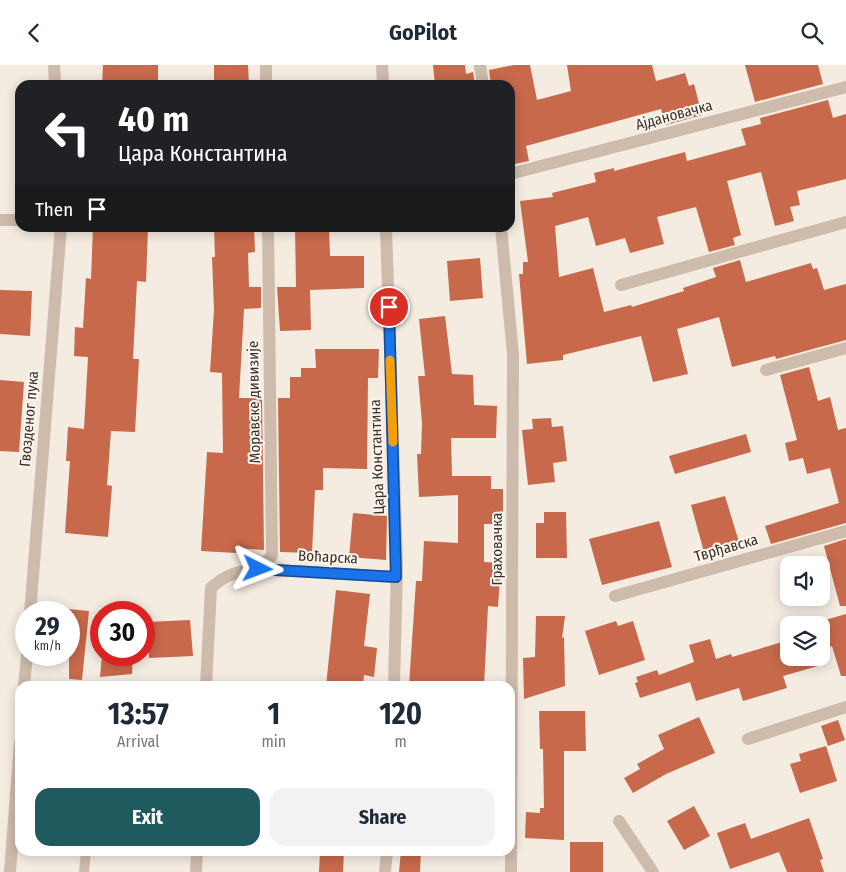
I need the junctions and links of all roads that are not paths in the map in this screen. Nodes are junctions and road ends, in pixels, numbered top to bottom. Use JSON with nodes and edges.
{"nodes":[{"id":1,"x":54,"y":65,"type":"edge"},
{"id":2,"x":266,"y":65,"type":"edge"},
{"id":3,"x":382,"y":65,"type":"edge"},
{"id":4,"x":480,"y":65,"type":"edge"},
{"id":5,"x":55,"y":80,"type":"edge"},
{"id":6,"x":266,"y":80,"type":"edge"},
{"id":7,"x":383,"y":80,"type":"edge"},
{"id":8,"x":482,"y":80,"type":"edge"},
{"id":9,"x":846,"y":87,"type":"edge"},
{"id":10,"x":515,"y":173,"type":"edge"},
{"id":11,"x":0,"y":220,"type":"edge"},
{"id":12,"x":15,"y":220,"type":"edge"},
{"id":13,"x":846,"y":222,"type":"edge"},
{"id":14,"x":60,"y":232,"type":"edge"},
{"id":15,"x":268,"y":232,"type":"edge"},
{"id":16,"x":386,"y":232,"type":"edge"},
{"id":17,"x":501,"y":232,"type":"edge"},
{"id":18,"x":622,"y":285,"type":"dead end"},
{"id":19,"x":846,"y":348,"type":"edge"},
{"id":20,"x":766,"y":370,"type":"dead end"},
{"id":21,"x":846,"y":531,"type":"edge"},
{"id":22,"x":258,"y":569,"type":"junction"},
{"id":23,"x":396,"y":577,"type":"junction"},
{"id":24,"x":615,"y":596,"type":"dead end"},
{"id":25,"x":31,"y":601,"type":"edge"},
{"id":26,"x":26,"y":666,"type":"edge"},
{"id":27,"x":24,"y":681,"type":"edge"},
{"id":28,"x":206,"y":681,"type":"edge"},
{"id":29,"x":394,"y":681,"type":"edge"},
{"id":30,"x":512,"y":681,"type":"edge"},
{"id":31,"x":846,"y":707,"type":"edge"},
{"id":32,"x":748,"y":739,"type":"dead end"},
{"id":33,"x":15,"y":807,"type":"edge"},
{"id":34,"x":618,"y":821,"type":"dead end"},
{"id":35,"x":86,"y":856,"type":"edge"},
{"id":36,"x":197,"y":856,"type":"edge"},
{"id":37,"x":387,"y":856,"type":"edge"},
{"id":38,"x":511,"y":856,"type":"edge"},
{"id":39,"x":10,"y":872,"type":"edge"},
{"id":40,"x":84,"y":872,"type":"edge"},
{"id":41,"x":196,"y":872,"type":"edge"},
{"id":42,"x":385,"y":872,"type":"edge"},
{"id":43,"x":511,"y":872,"type":"edge"},
{"id":44,"x":653,"y":872,"type":"edge"}],
"edges":[{"from":1,"to":5,"type":"street"},
{"from":2,"to":6,"type":"street"},
{"from":3,"to":7,"type":"street"},
{"from":4,"to":8,"type":"street"},
{"from":9,"to":10,"type":"street","name":"Ајдановачка"},
{"from":11,"to":12,"type":"street"},
{"from":13,"to":18,"type":"street"},
{"from":14,"to":25,"type":"street","name":"Гвозденог пука"},
{"from":15,"to":22,"type":"street","name":"Моравске дивизије"},
{"from":16,"to":23,"type":"street","name":"Цара Константина"},
{"from":17,"to":30,"type":"street","name":"Граховачка"},
{"from":19,"to":20,"type":"street"},
{"from":21,"to":24,"type":"street","name":"Тврђавска"},
{"from":22,"to":23,"type":"street","name":"Воћарска"},
{"from":22,"to":28,"type":"street","name":"Воћарска"},
{"from":23,"to":29,"type":"street","name":"Цара Константина"},
{"from":26,"to":27,"type":"street"},
{"from":31,"to":32,"type":"street"},
{"from":33,"to":39,"type":"street"},
{"from":34,"to":44,"type":"street"},
{"from":35,"to":40,"type":"lane"},
{"from":36,"to":41,"type":"street"},
{"from":37,"to":42,"type":"street"},
{"from":38,"to":43,"type":"street","name":"Граховачка"}]}
